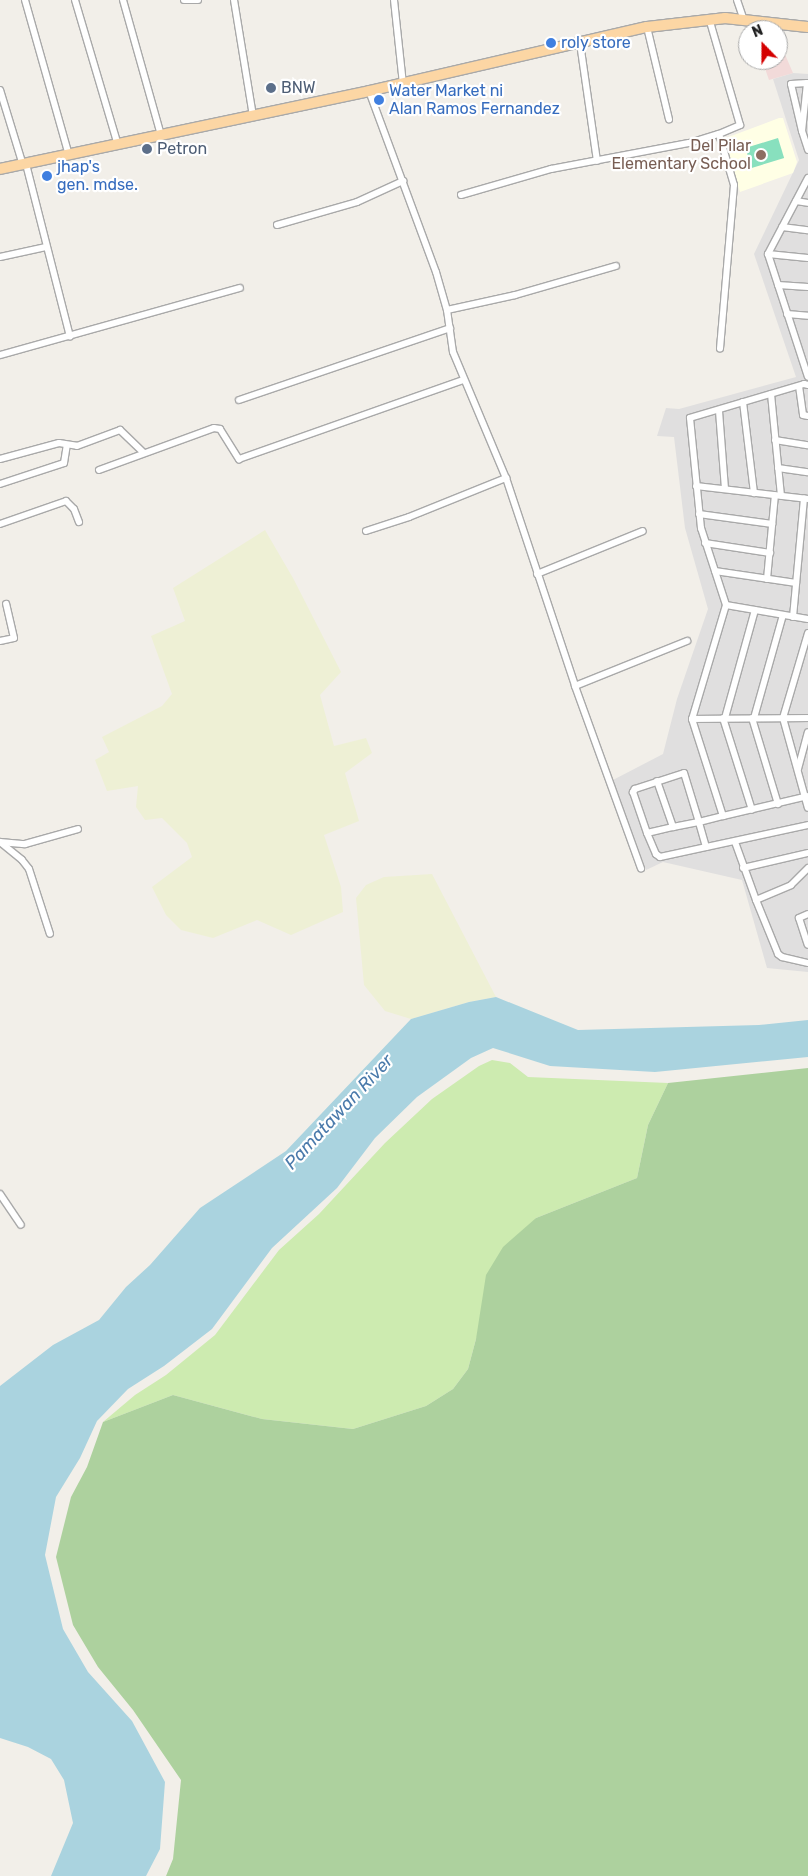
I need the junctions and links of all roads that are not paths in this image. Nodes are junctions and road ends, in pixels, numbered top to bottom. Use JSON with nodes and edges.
{"nodes":[{"id":1,"x":25,"y":0,"type":"edge"},
{"id":2,"x":76,"y":0,"type":"edge"},
{"id":3,"x":123,"y":0,"type":"edge"},
{"id":4,"x":184,"y":0,"type":"edge"},
{"id":5,"x":198,"y":0,"type":"edge"},
{"id":6,"x":234,"y":0,"type":"edge"},
{"id":7,"x":394,"y":0,"type":"edge"},
{"id":8,"x":737,"y":0,"type":"edge"},
{"id":9,"x":709,"y":18,"type":"junction"},
{"id":10,"x":744,"y":20,"type":"joint"},
{"id":11,"x":788,"y":25,"type":"edge"},
{"id":12,"x":647,"y":27,"type":"junction"},
{"id":13,"x":808,"y":27,"type":"edge"},
{"id":14,"x":580,"y":43,"type":"junction"},
{"id":15,"x":403,"y":84,"type":"junction"},
{"id":16,"x":369,"y":91,"type":"junction"},
{"id":17,"x":1,"y":95,"type":"edge"},
{"id":18,"x":253,"y":116,"type":"junction"},
{"id":19,"x":669,"y":119,"type":"dead end"},
{"id":20,"x":802,"y":131,"type":"junction"},
{"id":21,"x":719,"y":134,"type":"junction"},
{"id":22,"x":161,"y":135,"type":"junction"},
{"id":23,"x":118,"y":145,"type":"junction"},
{"id":24,"x":808,"y":150,"type":"edge"},
{"id":25,"x":69,"y":156,"type":"junction"},
{"id":26,"x":597,"y":161,"type":"junction"},
{"id":27,"x":24,"y":164,"type":"junction"},
{"id":28,"x":0,"y":169,"type":"edge"},
{"id":29,"x":808,"y":178,"type":"edge"},
{"id":30,"x":403,"y":181,"type":"junction"},
{"id":31,"x":461,"y":195,"type":"dead end"},
{"id":32,"x":796,"y":202,"type":"junction"},
{"id":33,"x":808,"y":203,"type":"edge"},
{"id":34,"x":277,"y":225,"type":"dead end"},
{"id":35,"x":782,"y":227,"type":"junction"},
{"id":36,"x":808,"y":230,"type":"edge"},
{"id":37,"x":46,"y":247,"type":"junction"},
{"id":38,"x":768,"y":254,"type":"junction"},
{"id":39,"x":0,"y":257,"type":"edge"},
{"id":40,"x":808,"y":258,"type":"edge"},
{"id":41,"x":616,"y":266,"type":"dead end"},
{"id":42,"x":778,"y":285,"type":"junction"},
{"id":43,"x":808,"y":287,"type":"edge"},
{"id":44,"x":240,"y":288,"type":"dead end"},
{"id":45,"x":447,"y":310,"type":"junction"},
{"id":46,"x":788,"y":314,"type":"junction"},
{"id":47,"x":808,"y":316,"type":"edge"},
{"id":48,"x":450,"y":328,"type":"junction"},
{"id":49,"x":70,"y":336,"type":"junction"},
{"id":50,"x":720,"y":348,"type":"dead end"},
{"id":51,"x":0,"y":355,"type":"edge"},
{"id":52,"x":808,"y":377,"type":"edge"},
{"id":53,"x":463,"y":380,"type":"junction"},
{"id":54,"x":808,"y":385,"type":"edge"},
{"id":55,"x":799,"y":386,"type":"junction"},
{"id":56,"x":771,"y":394,"type":"junction"},
{"id":57,"x":239,"y":400,"type":"dead end"},
{"id":58,"x":743,"y":402,"type":"junction"},
{"id":59,"x":719,"y":411,"type":"junction"},
{"id":60,"x":808,"y":416,"type":"edge"},
{"id":61,"x":775,"y":440,"type":"junction"},
{"id":62,"x":67,"y":445,"type":"junction"},
{"id":63,"x":808,"y":445,"type":"edge"},
{"id":64,"x":144,"y":452,"type":"junction"},
{"id":65,"x":0,"y":459,"type":"edge"},
{"id":66,"x":778,"y":468,"type":"junction"},
{"id":67,"x":99,"y":470,"type":"dead end"},
{"id":68,"x":808,"y":472,"type":"edge"},
{"id":69,"x":506,"y":478,"type":"junction"},
{"id":70,"x":0,"y":484,"type":"edge"},
{"id":71,"x":696,"y":486,"type":"junction"},
{"id":72,"x":725,"y":489,"type":"junction"},
{"id":73,"x":754,"y":493,"type":"junction"},
{"id":74,"x":778,"y":496,"type":"junction"},
{"id":75,"x":806,"y":499,"type":"edge"},
{"id":76,"x":699,"y":514,"type":"junction"},
{"id":77,"x":79,"y":522,"type":"dead end"},
{"id":78,"x":0,"y":524,"type":"edge"},
{"id":79,"x":772,"y":524,"type":"junction"},
{"id":80,"x":366,"y":531,"type":"dead end"},
{"id":81,"x":643,"y":531,"type":"dead end"},
{"id":82,"x":706,"y":543,"type":"junction"},
{"id":83,"x":770,"y":553,"type":"junction"},
{"id":84,"x":715,"y":571,"type":"junction"},
{"id":85,"x":537,"y":574,"type":"junction"},
{"id":86,"x":767,"y":579,"type":"junction"},
{"id":87,"x":796,"y":583,"type":"junction"},
{"id":88,"x":6,"y":604,"type":"dead end"},
{"id":89,"x":726,"y":604,"type":"junction"},
{"id":90,"x":755,"y":610,"type":"junction"},
{"id":91,"x":783,"y":615,"type":"junction"},
{"id":92,"x":793,"y":616,"type":"junction"},
{"id":93,"x":808,"y":619,"type":"edge"},
{"id":94,"x":808,"y":633,"type":"edge"},
{"id":95,"x":0,"y":641,"type":"edge"},
{"id":96,"x":687,"y":641,"type":"dead end"},
{"id":97,"x":574,"y":686,"type":"junction"},
{"id":98,"x":692,"y":718,"type":"junction"},
{"id":99,"x":724,"y":718,"type":"junction"},
{"id":100,"x":753,"y":718,"type":"junction"},
{"id":101,"x":783,"y":718,"type":"junction"},
{"id":102,"x":808,"y":718,"type":"edge"},
{"id":103,"x":808,"y":732,"type":"edge"},
{"id":104,"x":805,"y":751,"type":"edge"},
{"id":105,"x":798,"y":771,"type":"junction"},
{"id":106,"x":657,"y":781,"type":"junction"},
{"id":107,"x":806,"y":797,"type":"edge"},
{"id":108,"x":778,"y":804,"type":"junction"},
{"id":109,"x":808,"y":808,"type":"edge"},
{"id":110,"x":752,"y":810,"type":"junction"},
{"id":111,"x":723,"y":816,"type":"junction"},
{"id":112,"x":699,"y":822,"type":"junction"},
{"id":113,"x":808,"y":825,"type":"edge"},
{"id":114,"x":673,"y":827,"type":"junction"},
{"id":115,"x":78,"y":830,"type":"dead end"},
{"id":116,"x":647,"y":833,"type":"junction"},
{"id":117,"x":0,"y":842,"type":"edge"},
{"id":118,"x":735,"y":842,"type":"junction"},
{"id":119,"x":706,"y":847,"type":"junction"},
{"id":120,"x":808,"y":853,"type":"edge"},
{"id":121,"x":641,"y":868,"type":"dead end"},
{"id":122,"x":743,"y":868,"type":"junction"},
{"id":123,"x":808,"y":868,"type":"edge"},
{"id":124,"x":756,"y":900,"type":"junction"},
{"id":125,"x":808,"y":914,"type":"edge"},
{"id":126,"x":50,"y":934,"type":"dead end"},
{"id":127,"x":808,"y":945,"type":"edge"},
{"id":128,"x":808,"y":963,"type":"edge"},
{"id":129,"x":0,"y":1194,"type":"edge"},
{"id":130,"x":21,"y":1225,"type":"dead end"}],
"edges":[{"from":1,"to":25,"type":"street"},
{"from":2,"to":23,"type":"street"},
{"from":3,"to":22,"type":"street"},
{"from":4,"to":5,"type":"street"},
{"from":6,"to":18,"type":"street"},
{"from":7,"to":15,"type":"street"},
{"from":8,"to":10,"type":"street"},
{"from":9,"to":10,"type":"main road"},
{"from":9,"to":12,"type":"main road"},
{"from":9,"to":21,"type":"street"},
{"from":11,"to":13,"type":"main road"},
{"from":12,"to":14,"type":"main road"},
{"from":12,"to":19,"type":"street"},
{"from":14,"to":15,"type":"main road"},
{"from":14,"to":26,"type":"street"},
{"from":15,"to":16,"type":"main road"},
{"from":16,"to":18,"type":"main road"},
{"from":16,"to":30,"type":"street"},
{"from":17,"to":27,"type":"street"},
{"from":18,"to":22,"type":"main road"},
{"from":20,"to":20,"type":"street"},
{"from":20,"to":24,"type":"street"},
{"from":21,"to":26,"type":"street"},
{"from":21,"to":50,"type":"street"},
{"from":22,"to":23,"type":"main road"},
{"from":23,"to":25,"type":"main road"},
{"from":25,"to":27,"type":"main road"},
{"from":26,"to":31,"type":"street"},
{"from":27,"to":28,"type":"main road"},
{"from":27,"to":37,"type":"street"},
{"from":29,"to":32,"type":"street"},
{"from":30,"to":34,"type":"street"},
{"from":30,"to":45,"type":"street"},
{"from":32,"to":33,"type":"street"},
{"from":32,"to":35,"type":"street"},
{"from":35,"to":36,"type":"street"},
{"from":35,"to":38,"type":"street"},
{"from":37,"to":39,"type":"street"},
{"from":37,"to":49,"type":"street"},
{"from":38,"to":40,"type":"street"},
{"from":38,"to":42,"type":"street"},
{"from":41,"to":45,"type":"street"},
{"from":42,"to":43,"type":"street"},
{"from":42,"to":46,"type":"street"},
{"from":44,"to":49,"type":"street"},
{"from":45,"to":48,"type":"street"},
{"from":46,"to":47,"type":"street"},
{"from":46,"to":52,"type":"street"},
{"from":48,"to":53,"type":"street"},
{"from":48,"to":57,"type":"street"},
{"from":49,"to":51,"type":"street"},
{"from":53,"to":64,"type":"street"},
{"from":53,"to":69,"type":"street"},
{"from":54,"to":55,"type":"street"},
{"from":55,"to":56,"type":"street"},
{"from":55,"to":60,"type":"street"},
{"from":56,"to":58,"type":"street"},
{"from":56,"to":61,"type":"street"},
{"from":58,"to":59,"type":"street"},
{"from":58,"to":73,"type":"street"},
{"from":59,"to":71,"type":"street"},
{"from":59,"to":72,"type":"street"},
{"from":61,"to":63,"type":"street"},
{"from":61,"to":66,"type":"street"},
{"from":62,"to":64,"type":"street"},
{"from":62,"to":65,"type":"street"},
{"from":62,"to":70,"type":"street"},
{"from":64,"to":67,"type":"street"},
{"from":66,"to":68,"type":"street"},
{"from":66,"to":74,"type":"street"},
{"from":69,"to":80,"type":"street"},
{"from":69,"to":85,"type":"street"},
{"from":71,"to":72,"type":"street"},
{"from":71,"to":76,"type":"street"},
{"from":72,"to":73,"type":"street"},
{"from":73,"to":74,"type":"street"},
{"from":74,"to":75,"type":"street"},
{"from":74,"to":79,"type":"street"},
{"from":75,"to":87,"type":"street"},
{"from":76,"to":79,"type":"street"},
{"from":76,"to":82,"type":"street"},
{"from":77,"to":78,"type":"street"},
{"from":79,"to":83,"type":"street"},
{"from":81,"to":85,"type":"street"},
{"from":82,"to":83,"type":"street"},
{"from":82,"to":84,"type":"street"},
{"from":83,"to":86,"type":"street"},
{"from":84,"to":86,"type":"street"},
{"from":84,"to":89,"type":"street"},
{"from":85,"to":97,"type":"street"},
{"from":86,"to":87,"type":"street"},
{"from":87,"to":92,"type":"street"},
{"from":88,"to":95,"type":"street"},
{"from":89,"to":90,"type":"street"},
{"from":89,"to":98,"type":"street"},
{"from":90,"to":91,"type":"street"},
{"from":90,"to":99,"type":"street"},
{"from":91,"to":92,"type":"street"},
{"from":91,"to":100,"type":"street"},
{"from":92,"to":93,"type":"street"},
{"from":94,"to":101,"type":"street"},
{"from":96,"to":97,"type":"street"},
{"from":97,"to":121,"type":"street"},
{"from":98,"to":99,"type":"street"},
{"from":98,"to":111,"type":"street"},
{"from":99,"to":100,"type":"street"},
{"from":99,"to":110,"type":"street"},
{"from":100,"to":101,"type":"street"},
{"from":100,"to":108,"type":"street"},
{"from":101,"to":102,"type":"street"},
{"from":101,"to":105,"type":"street"},
{"from":103,"to":104,"type":"street"},
{"from":104,"to":105,"type":"street"},
{"from":105,"to":107,"type":"street"},
{"from":106,"to":112,"type":"street"},
{"from":106,"to":114,"type":"street"},
{"from":106,"to":116,"type":"street"},
{"from":107,"to":108,"type":"street"},
{"from":107,"to":109,"type":"street"},
{"from":108,"to":110,"type":"street"},
{"from":110,"to":111,"type":"street"},
{"from":111,"to":112,"type":"street"},
{"from":112,"to":114,"type":"street"},
{"from":112,"to":119,"type":"street"},
{"from":113,"to":118,"type":"street"},
{"from":114,"to":116,"type":"street"},
{"from":115,"to":117,"type":"street"},
{"from":116,"to":119,"type":"street"},
{"from":117,"to":126,"type":"street"},
{"from":118,"to":119,"type":"street"},
{"from":118,"to":122,"type":"street"},
{"from":120,"to":122,"type":"street"},
{"from":122,"to":124,"type":"street"},
{"from":123,"to":124,"type":"street"},
{"from":124,"to":128,"type":"street"},
{"from":125,"to":127,"type":"street"},
{"from":129,"to":130,"type":"street"}]}
